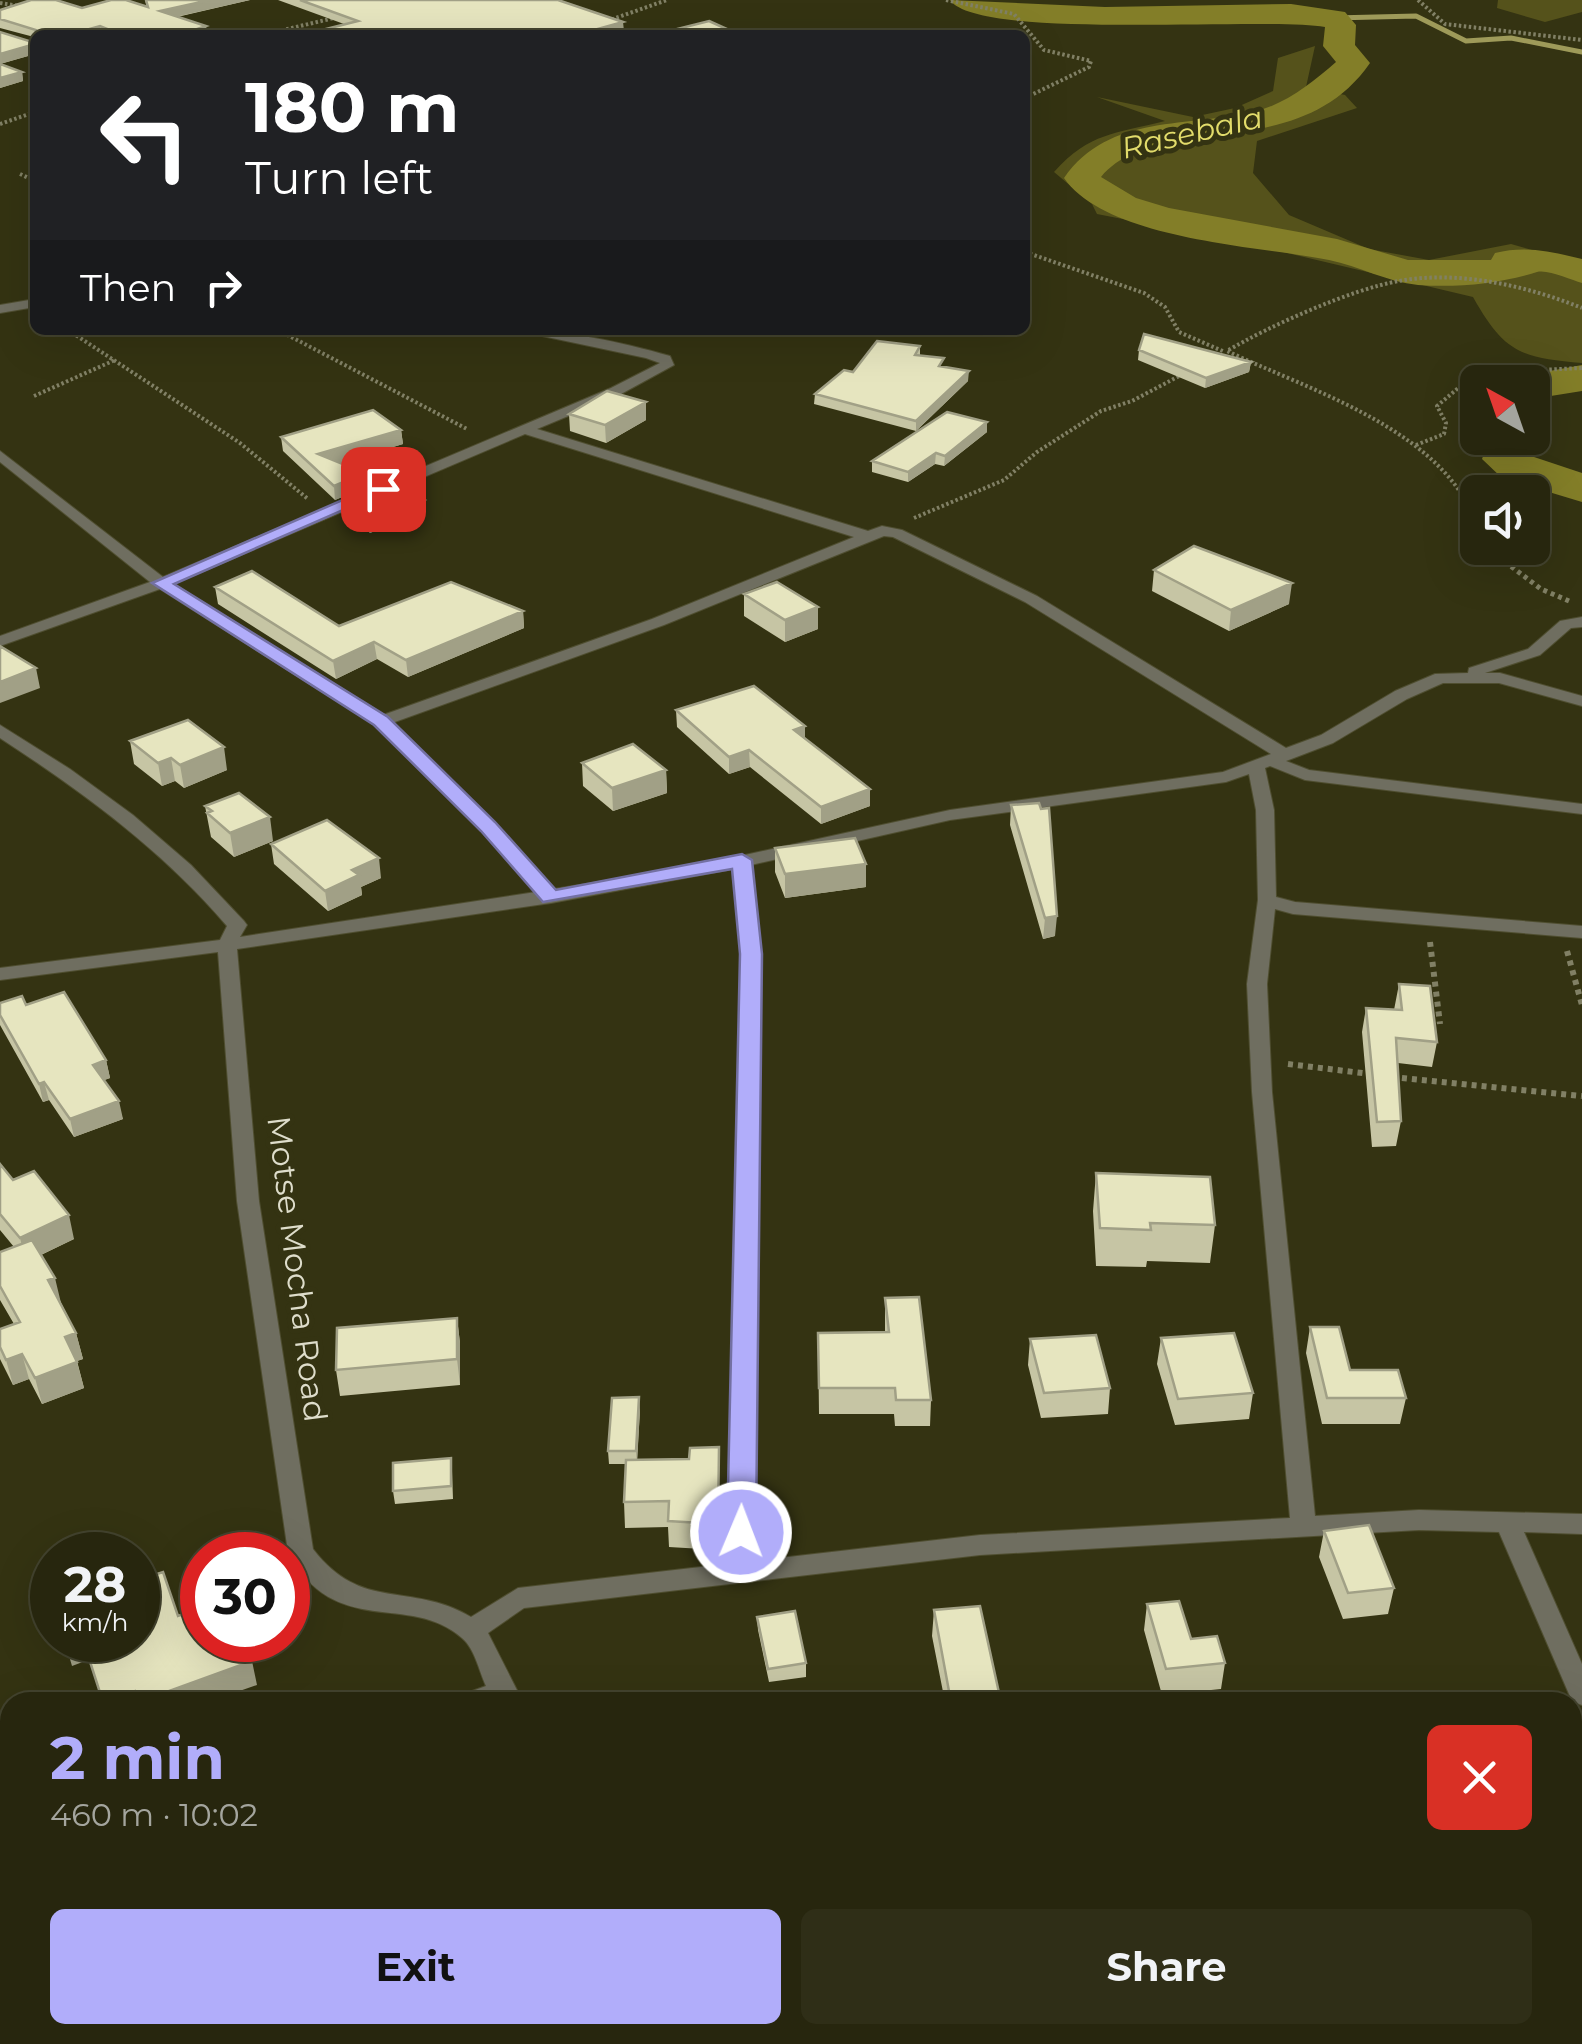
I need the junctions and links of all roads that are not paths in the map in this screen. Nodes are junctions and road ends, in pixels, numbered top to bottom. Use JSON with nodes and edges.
{"nodes":[{"id":1,"x":30,"y":304,"type":"edge"},
{"id":2,"x":0,"y":308,"type":"edge"},
{"id":3,"x":547,"y":335,"type":"edge"},
{"id":4,"x":522,"y":429,"type":"junction"},
{"id":5,"x":0,"y":456,"type":"edge"},
{"id":6,"x":876,"y":533,"type":"junction"},
{"id":7,"x":161,"y":583,"type":"junction"},
{"id":8,"x":1582,"y":622,"type":"edge"},
{"id":9,"x":0,"y":641,"type":"edge"},
{"id":10,"x":1458,"y":675,"type":"junction"},
{"id":11,"x":1582,"y":701,"type":"edge"},
{"id":12,"x":381,"y":721,"type":"junction"},
{"id":13,"x":0,"y":730,"type":"edge"},
{"id":14,"x":1271,"y":761,"type":"junction"},
{"id":15,"x":1582,"y":809,"type":"edge"},
{"id":16,"x":742,"y":860,"type":"junction"},
{"id":17,"x":551,"y":897,"type":"junction"},
{"id":18,"x":1266,"y":900,"type":"junction"},
{"id":19,"x":1572,"y":931,"type":"edge"},
{"id":20,"x":228,"y":945,"type":"junction"},
{"id":21,"x":0,"y":974,"type":"edge"},
{"id":22,"x":1507,"y":1522,"type":"junction"},
{"id":23,"x":1582,"y":1524,"type":"edge"},
{"id":24,"x":1304,"y":1528,"type":"junction"},
{"id":25,"x":740,"y":1571,"type":"junction"},
{"id":26,"x":472,"y":1630,"type":"junction"},
{"id":27,"x":503,"y":1692,"type":"edge"},
{"id":28,"x":1581,"y":1692,"type":"edge"}],
"edges":[{"from":1,"to":2,"type":"street"},
{"from":3,"to":4,"type":"street"},
{"from":4,"to":6,"type":"street"},
{"from":4,"to":7,"type":"street"},
{"from":5,"to":7,"type":"street"},
{"from":6,"to":12,"type":"street"},
{"from":6,"to":14,"type":"street"},
{"from":7,"to":9,"type":"street"},
{"from":7,"to":12,"type":"street"},
{"from":8,"to":10,"type":"street"},
{"from":10,"to":11,"type":"street"},
{"from":10,"to":14,"type":"street"},
{"from":12,"to":17,"type":"street"},
{"from":13,"to":20,"type":"street","name":"Motse Mocha Road"},
{"from":14,"to":15,"type":"street"},
{"from":14,"to":16,"type":"street"},
{"from":14,"to":18,"type":"street"},
{"from":16,"to":17,"type":"street"},
{"from":16,"to":25,"type":"street"},
{"from":17,"to":20,"type":"street"},
{"from":18,"to":19,"type":"street"},
{"from":18,"to":24,"type":"street"},
{"from":20,"to":21,"type":"street"},
{"from":20,"to":26,"type":"street","name":"Motse Mocha Road"},
{"from":22,"to":23,"type":"street"},
{"from":22,"to":24,"type":"street"},
{"from":22,"to":28,"type":"street"},
{"from":24,"to":25,"type":"street"},
{"from":25,"to":26,"type":"street"},
{"from":26,"to":27,"type":"street"}]}
